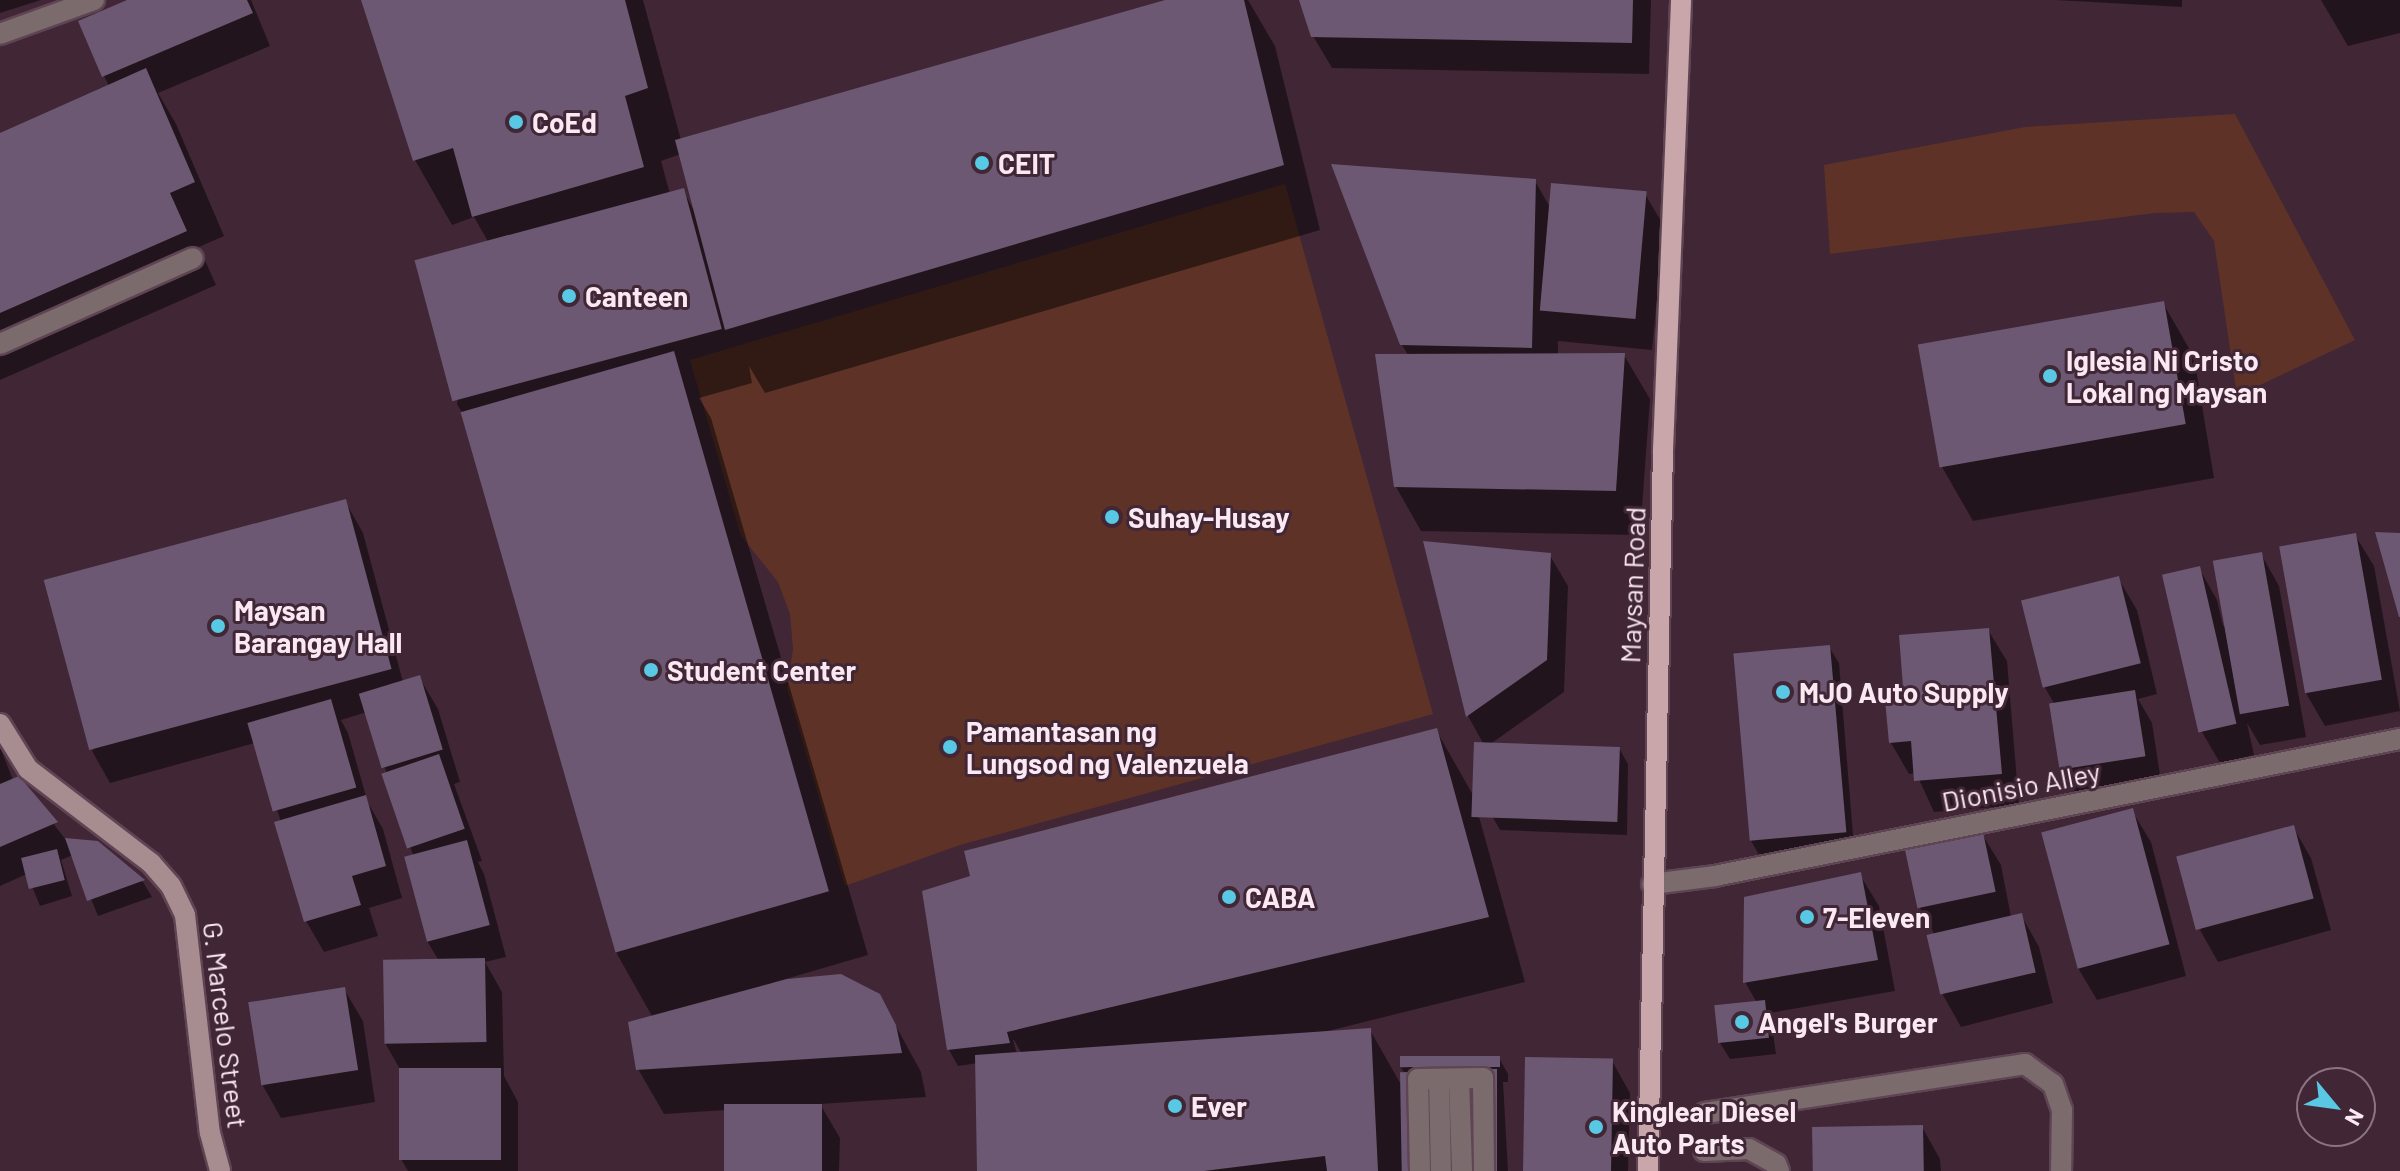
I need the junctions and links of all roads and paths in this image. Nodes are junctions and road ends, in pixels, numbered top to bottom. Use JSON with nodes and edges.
{"nodes":[{"id":1,"x":94,"y":0,"type":"edge"},
{"id":2,"x":1681,"y":0,"type":"edge"},
{"id":3,"x":0,"y":34,"type":"edge"},
{"id":4,"x":193,"y":258,"type":"dead end"},
{"id":5,"x":0,"y":344,"type":"edge"},
{"id":6,"x":0,"y":724,"type":"edge"},
{"id":7,"x":2400,"y":739,"type":"edge"},
{"id":8,"x":1652,"y":884,"type":"junction"},
{"id":9,"x":1449,"y":1079,"type":"junction"},
{"id":10,"x":1705,"y":1113,"type":"dead end"},
{"id":11,"x":1704,"y":1151,"type":"dead end"},
{"id":12,"x":220,"y":1171,"type":"edge"},
{"id":13,"x":1420,"y":1171,"type":"edge"},
{"id":14,"x":1441,"y":1171,"type":"edge"},
{"id":15,"x":1462,"y":1171,"type":"edge"},
{"id":16,"x":1484,"y":1171,"type":"edge"},
{"id":17,"x":1648,"y":1171,"type":"edge"},
{"id":18,"x":1779,"y":1171,"type":"edge"},
{"id":19,"x":2061,"y":1171,"type":"edge"}],
"edges":[{"from":1,"to":3,"type":"street"},
{"from":2,"to":8,"type":"main road","name":"Maysan Road"},
{"from":4,"to":5,"type":"street"},
{"from":6,"to":12,"type":"street","name":"G. Marcelo Street"},
{"from":7,"to":8,"type":"street","name":"Dionisio Alley"},
{"from":8,"to":17,"type":"main road","name":"Maysan Road"},
{"from":9,"to":13,"type":"street"},
{"from":9,"to":14,"type":"street"},
{"from":9,"to":15,"type":"street"},
{"from":9,"to":16,"type":"street"},
{"from":10,"to":19,"type":"street"},
{"from":11,"to":18,"type":"street"}]}
